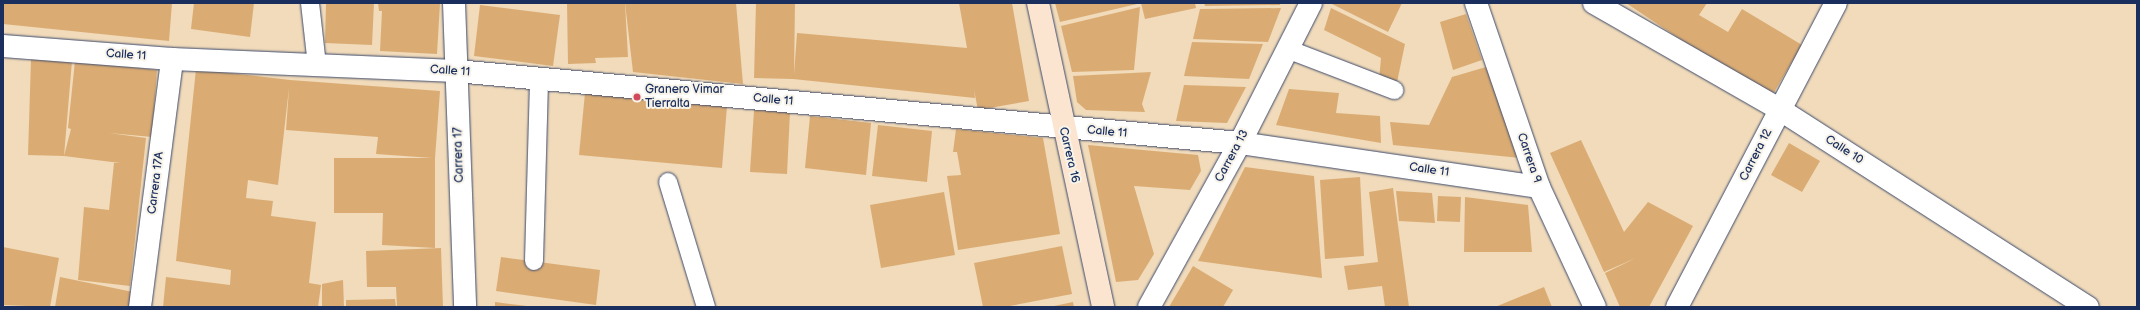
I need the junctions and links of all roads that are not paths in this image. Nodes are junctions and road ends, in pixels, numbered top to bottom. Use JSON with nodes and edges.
{"nodes":[{"id":1,"x":310,"y":3,"type":"edge"},
{"id":2,"x":454,"y":3,"type":"edge"},
{"id":3,"x":1038,"y":3,"type":"edge"},
{"id":4,"x":1311,"y":3,"type":"edge"},
{"id":5,"x":1476,"y":3,"type":"edge"},
{"id":6,"x":1594,"y":3,"type":"edge"},
{"id":7,"x":1836,"y":3,"type":"edge"},
{"id":8,"x":3,"y":46,"type":"edge"},
{"id":9,"x":1287,"y":49,"type":"junction"},
{"id":10,"x":172,"y":59,"type":"junction"},
{"id":11,"x":317,"y":65,"type":"junction"},
{"id":12,"x":456,"y":70,"type":"junction"},
{"id":13,"x":539,"y":78,"type":"junction"},
{"id":14,"x":1394,"y":90,"type":"dead end"},
{"id":15,"x":1779,"y":109,"type":"junction"},
{"id":16,"x":1063,"y":128,"type":"junction"},
{"id":17,"x":1240,"y":143,"type":"junction"},
{"id":18,"x":668,"y":182,"type":"dead end"},
{"id":19,"x":1539,"y":187,"type":"junction"},
{"id":20,"x":534,"y":260,"type":"dead end"},
{"id":21,"x":140,"y":307,"type":"edge"},
{"id":22,"x":465,"y":307,"type":"edge"},
{"id":23,"x":706,"y":307,"type":"edge"},
{"id":24,"x":1103,"y":307,"type":"edge"},
{"id":25,"x":1149,"y":307,"type":"edge"},
{"id":26,"x":1595,"y":307,"type":"edge"},
{"id":27,"x":1677,"y":307,"type":"edge"},
{"id":28,"x":2088,"y":307,"type":"edge"}],
"edges":[{"from":1,"to":11,"type":"lane"},
{"from":2,"to":12,"type":"street","name":"Carrera 17"},
{"from":3,"to":16,"type":"main road","name":"Carrera 16"},
{"from":4,"to":9,"type":"street","name":"Carrera 13"},
{"from":5,"to":19,"type":"street","name":"Carrera 9"},
{"from":6,"to":15,"type":"street","name":"Calle 10"},
{"from":7,"to":15,"type":"street","name":"Carrera 12"},
{"from":8,"to":10,"type":"street","name":"Calle 11"},
{"from":9,"to":14,"type":"lane"},
{"from":9,"to":17,"type":"street","name":"Carrera 13"},
{"from":10,"to":11,"type":"street","name":"Calle 11"},
{"from":10,"to":21,"type":"street","name":"Carrera 17A"},
{"from":11,"to":12,"type":"street","name":"Calle 11"},
{"from":12,"to":13,"type":"street","name":"Calle 11"},
{"from":12,"to":22,"type":"street","name":"Carrera 17"},
{"from":13,"to":16,"type":"street","name":"Calle 11"},
{"from":13,"to":20,"type":"lane"},
{"from":15,"to":27,"type":"street","name":"Carrera 12"},
{"from":15,"to":28,"type":"street","name":"Calle 10"},
{"from":16,"to":17,"type":"street","name":"Calle 11"},
{"from":16,"to":24,"type":"main road","name":"Carrera 16"},
{"from":17,"to":19,"type":"street","name":"Calle 11"},
{"from":17,"to":25,"type":"street","name":"Carrera 13"},
{"from":18,"to":23,"type":"lane"},
{"from":19,"to":26,"type":"street","name":"Carrera 9"}]}
